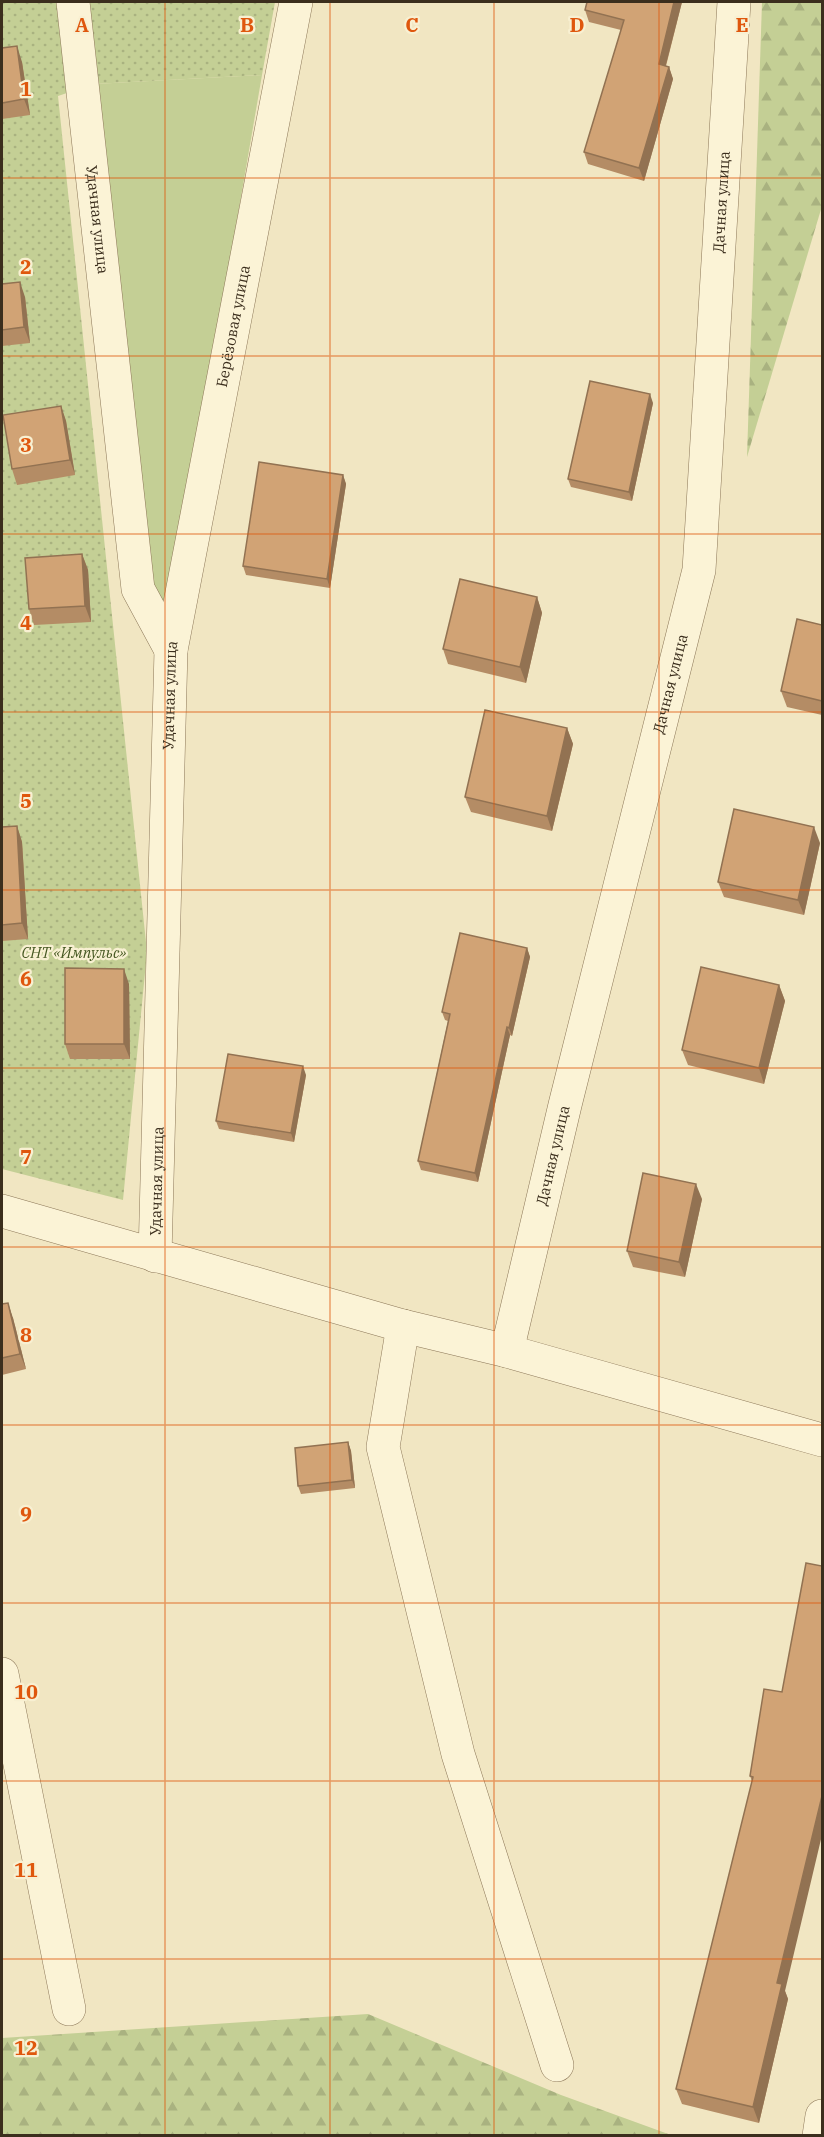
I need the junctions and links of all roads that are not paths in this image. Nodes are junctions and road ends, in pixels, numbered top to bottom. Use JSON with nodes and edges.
{"nodes":[{"id":1,"x":73,"y":2,"type":"edge"},
{"id":2,"x":296,"y":2,"type":"edge"},
{"id":3,"x":734,"y":2,"type":"edge"},
{"id":4,"x":171,"y":650,"type":"junction"},
{"id":5,"x":2,"y":1211,"type":"edge"},
{"id":6,"x":155,"y":1256,"type":"junction"},
{"id":7,"x":403,"y":1326,"type":"junction"},
{"id":8,"x":507,"y":1351,"type":"junction"},
{"id":9,"x":822,"y":1440,"type":"edge"},
{"id":10,"x":2,"y":1674,"type":"edge"},
{"id":11,"x":69,"y":2009,"type":"dead end"},
{"id":12,"x":557,"y":2065,"type":"dead end"},
{"id":13,"x":822,"y":2116,"type":"edge"},
{"id":14,"x":819,"y":2136,"type":"edge"}],
"edges":[{"from":1,"to":4,"type":"street","name":"Удачная улица"},
{"from":2,"to":4,"type":"street","name":"Берёзовая улица"},
{"from":3,"to":8,"type":"street","name":"Дачная улица"},
{"from":4,"to":6,"type":"street","name":"Удачная улица"},
{"from":5,"to":6,"type":"street"},
{"from":6,"to":7,"type":"street"},
{"from":7,"to":8,"type":"street"},
{"from":7,"to":12,"type":"street"},
{"from":8,"to":9,"type":"street"},
{"from":10,"to":11,"type":"street"},
{"from":13,"to":14,"type":"street"}]}
